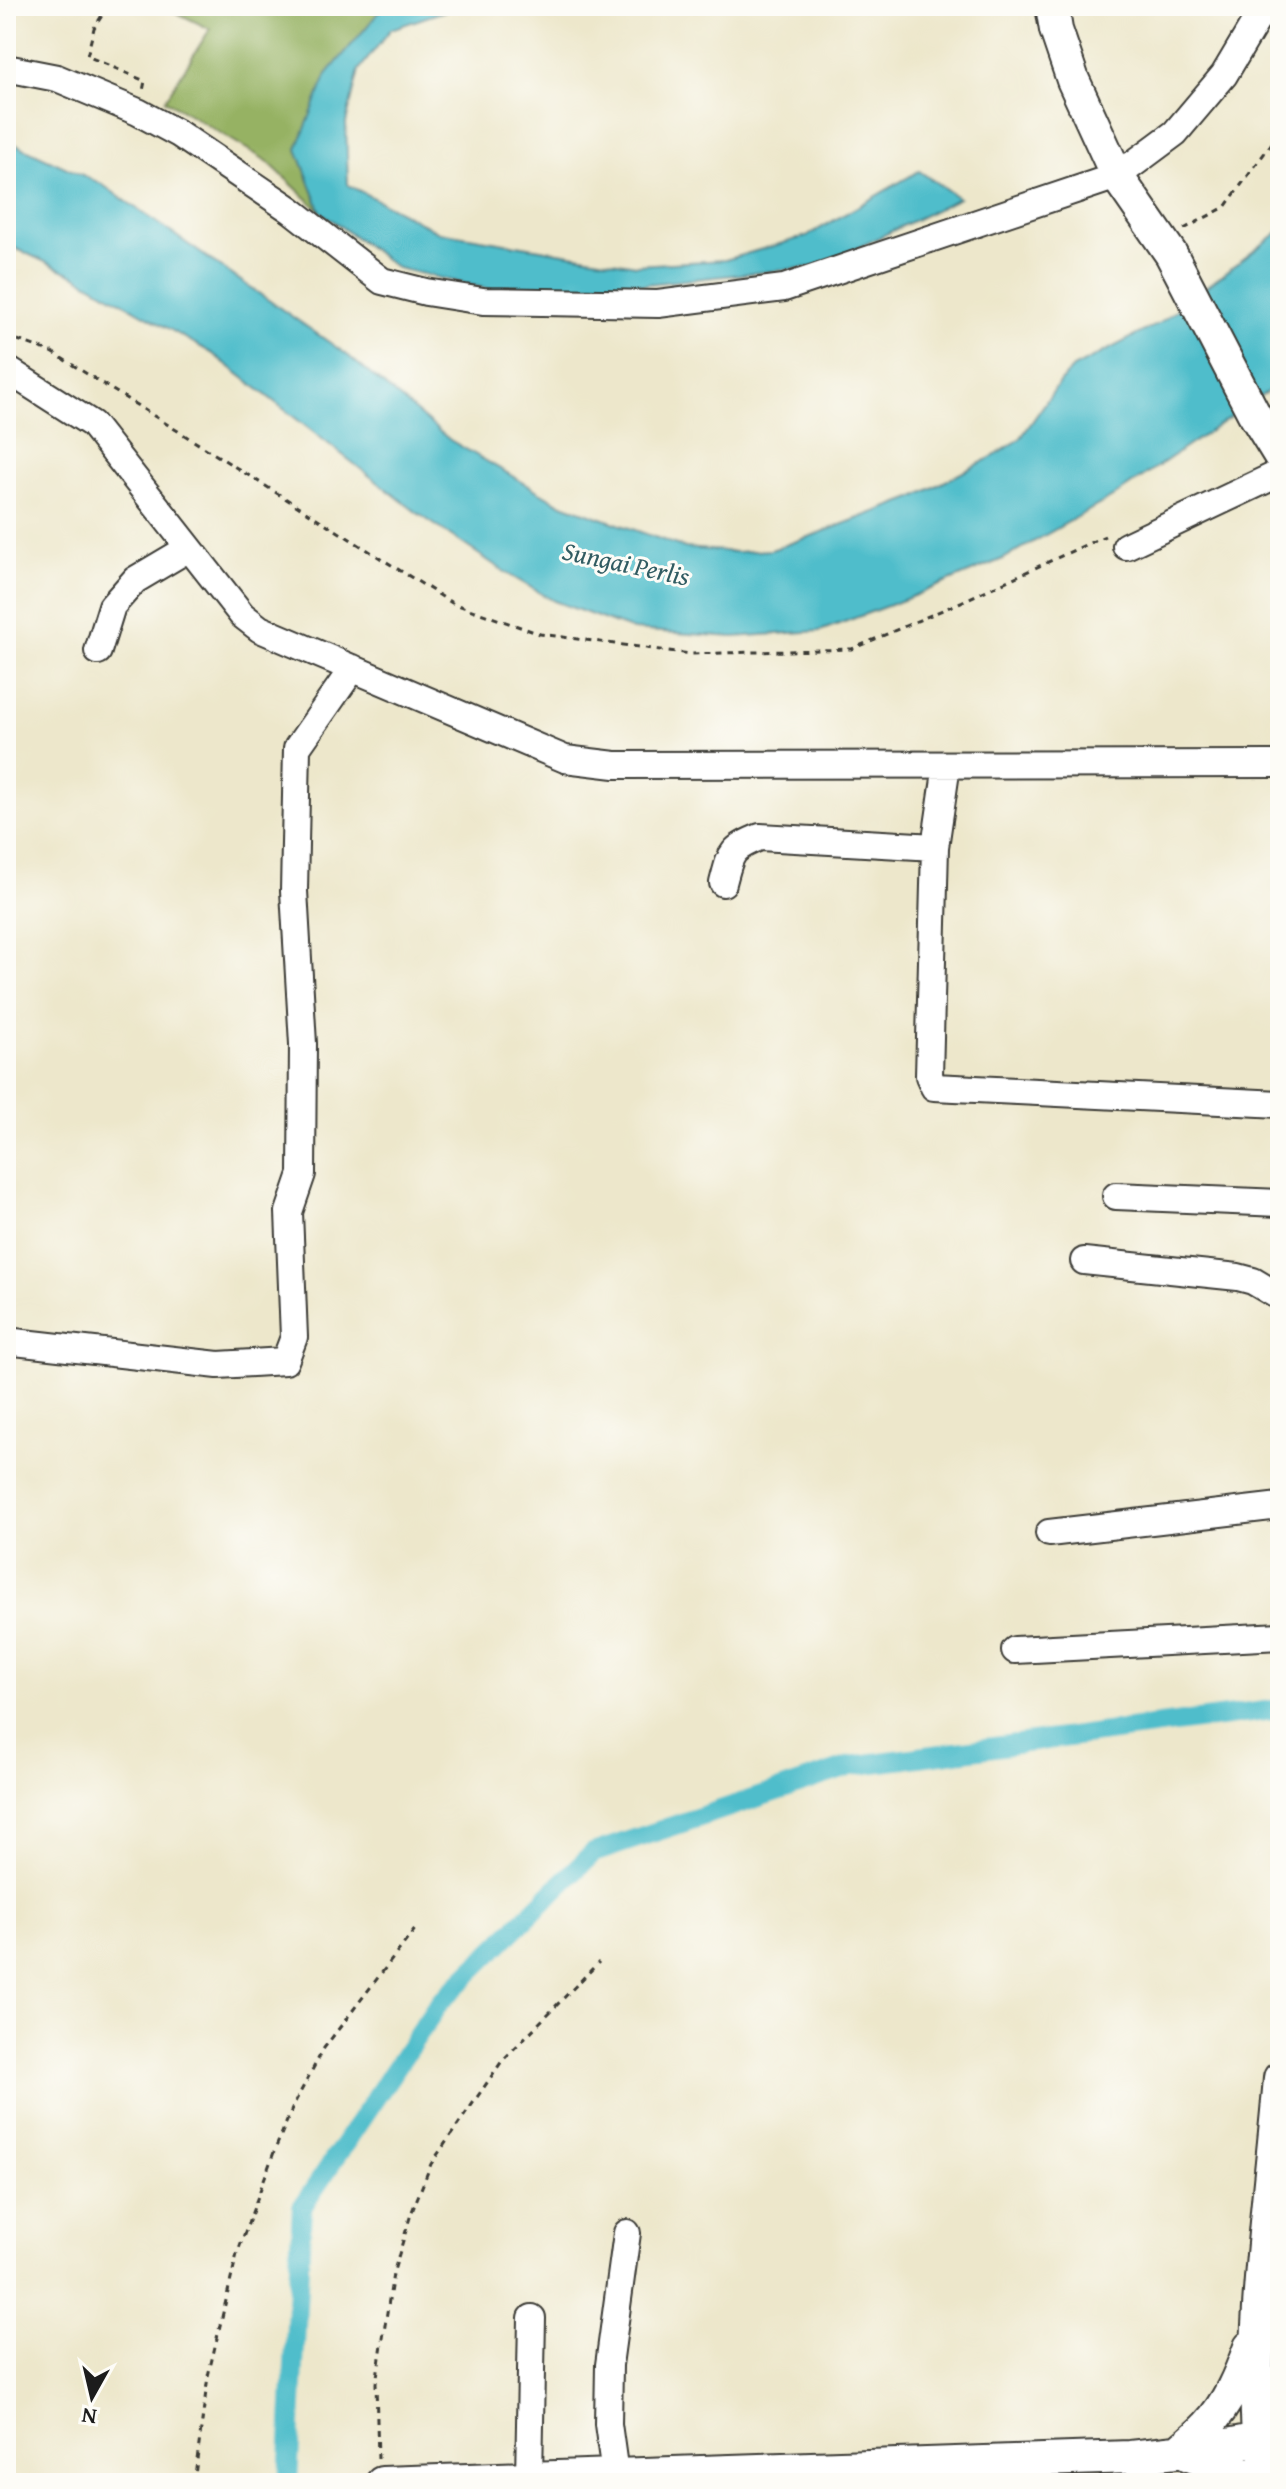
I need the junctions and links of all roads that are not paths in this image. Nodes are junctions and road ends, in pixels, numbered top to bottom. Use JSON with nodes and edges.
{"nodes":[{"id":1,"x":1052,"y":6,"type":"edge"},
{"id":2,"x":1265,"y":6,"type":"edge"},
{"id":3,"x":6,"y":68,"type":"edge"},
{"id":4,"x":1117,"y":176,"type":"junction"},
{"id":5,"x":6,"y":369,"type":"edge"},
{"id":6,"x":1270,"y":430,"type":"edge"},
{"id":7,"x":1280,"y":473,"type":"edge"},
{"id":8,"x":1122,"y":538,"type":"road end"},
{"id":9,"x":189,"y":548,"type":"junction"},
{"id":10,"x":98,"y":651,"type":"dead end"},
{"id":11,"x":353,"y":668,"type":"junction"},
{"id":12,"x":1280,"y":764,"type":"edge"},
{"id":13,"x":947,"y":765,"type":"junction"},
{"id":14,"x":935,"y":847,"type":"junction"},
{"id":15,"x":723,"y":883,"type":"dead end"},
{"id":16,"x":1280,"y":1104,"type":"edge"},
{"id":17,"x":1116,"y":1196,"type":"dead end"},
{"id":18,"x":1280,"y":1203,"type":"edge"},
{"id":19,"x":1084,"y":1261,"type":"dead end"},
{"id":20,"x":1280,"y":1297,"type":"edge"},
{"id":21,"x":6,"y":1341,"type":"edge"},
{"id":22,"x":1280,"y":1506,"type":"edge"},
{"id":23,"x":1049,"y":1533,"type":"dead end"},
{"id":24,"x":1280,"y":1636,"type":"edge"},
{"id":25,"x":1015,"y":1650,"type":"dead end"},
{"id":26,"x":1280,"y":2078,"type":"edge"},
{"id":27,"x":627,"y":2233,"type":"dead end"},
{"id":28,"x":532,"y":2318,"type":"dead end"},
{"id":29,"x":1258,"y":2325,"type":"junction"},
{"id":30,"x":1258,"y":2439,"type":"junction"},
{"id":31,"x":1178,"y":2452,"type":"junction"},
{"id":32,"x":615,"y":2474,"type":"junction"},
{"id":33,"x":829,"y":2475,"type":"edge"},
{"id":34,"x":381,"y":2476,"type":"edge"},
{"id":35,"x":529,"y":2477,"type":"junction"},
{"id":36,"x":1252,"y":2483,"type":"edge"},
{"id":37,"x":1267,"y":2483,"type":"edge"}],
"edges":[{"from":1,"to":4,"type":"main road"},
{"from":2,"to":4,"type":"street"},
{"from":3,"to":4,"type":"street"},
{"from":4,"to":6,"type":"main road"},
{"from":5,"to":9,"type":"street"},
{"from":7,"to":8,"type":"street"},
{"from":9,"to":10,"type":"street"},
{"from":9,"to":11,"type":"street"},
{"from":11,"to":13,"type":"street"},
{"from":11,"to":21,"type":"street"},
{"from":12,"to":13,"type":"street"},
{"from":13,"to":14,"type":"street"},
{"from":14,"to":15,"type":"street"},
{"from":14,"to":16,"type":"street"},
{"from":17,"to":18,"type":"street"},
{"from":19,"to":20,"type":"street"},
{"from":22,"to":23,"type":"street"},
{"from":24,"to":25,"type":"street"},
{"from":26,"to":29,"type":"main road"},
{"from":27,"to":32,"type":"street"},
{"from":28,"to":35,"type":"street"},
{"from":29,"to":30,"type":"main road"},
{"from":29,"to":31,"type":"main road"},
{"from":30,"to":31,"type":"main road"},
{"from":30,"to":37,"type":"street"},
{"from":31,"to":33,"type":"main road"},
{"from":31,"to":36,"type":"main road"},
{"from":32,"to":33,"type":"main road"},
{"from":32,"to":35,"type":"main road"},
{"from":34,"to":35,"type":"main road"}]}
